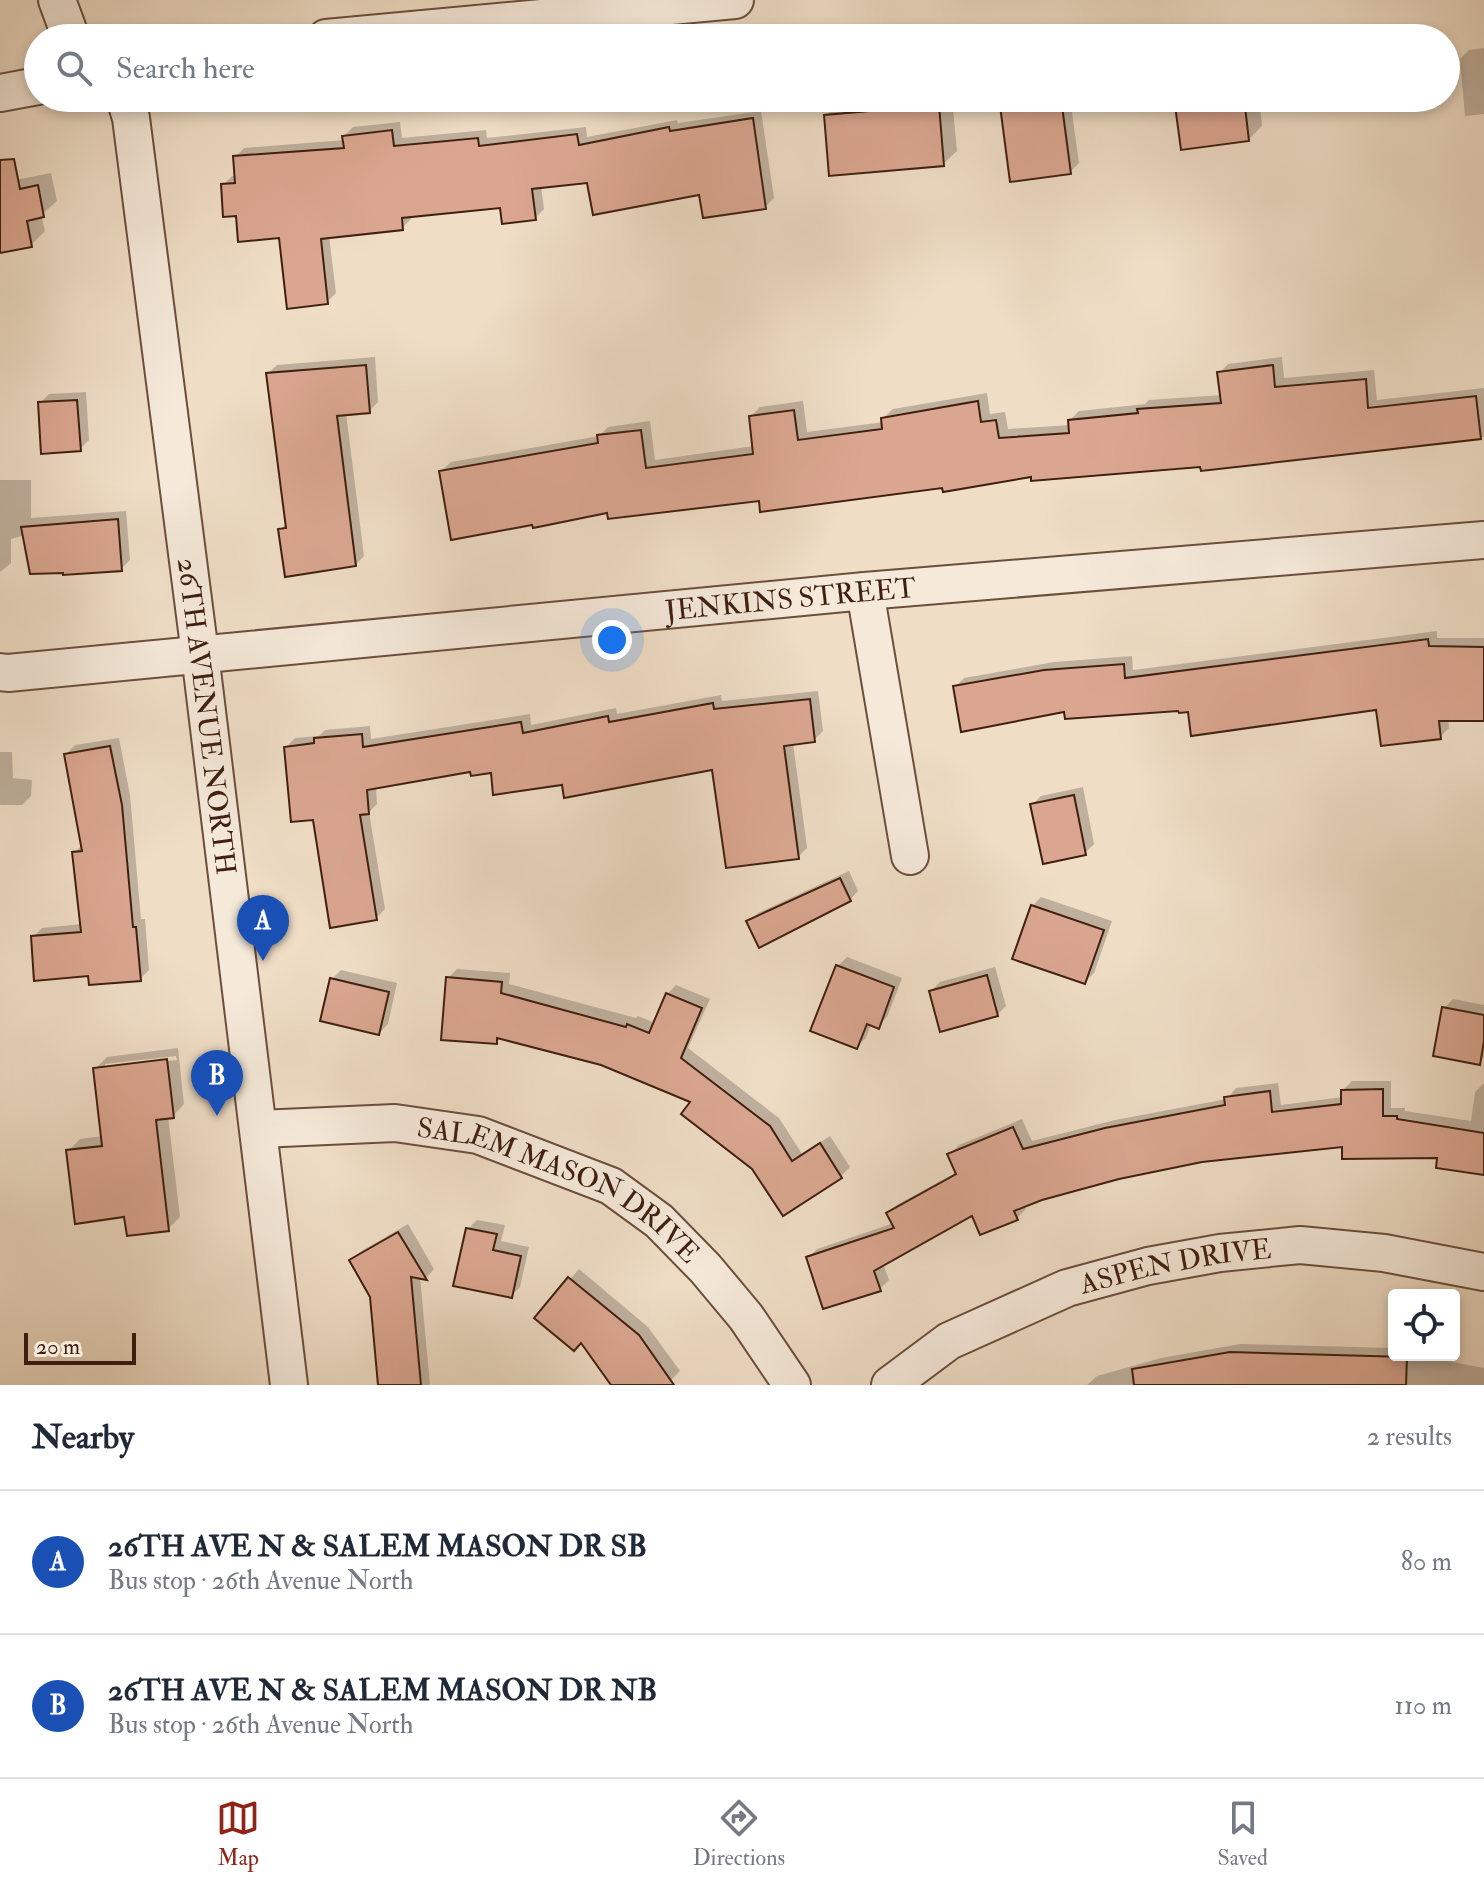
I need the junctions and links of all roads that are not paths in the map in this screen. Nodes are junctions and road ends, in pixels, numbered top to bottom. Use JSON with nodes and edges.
{"nodes":[{"id":1,"x":57,"y":0,"type":"edge"},
{"id":2,"x":735,"y":0,"type":"edge"},
{"id":3,"x":536,"y":9,"type":"edge"},
{"id":4,"x":66,"y":24,"type":"edge"},
{"id":5,"x":427,"y":24,"type":"edge"},
{"id":6,"x":24,"y":89,"type":"edge"},
{"id":7,"x":0,"y":93,"type":"edge"},
{"id":8,"x":129,"y":112,"type":"edge"},
{"id":9,"x":1484,"y":540,"type":"edge"},
{"id":10,"x":865,"y":591,"type":"junction"},
{"id":11,"x":200,"y":654,"type":"junction"},
{"id":12,"x":0,"y":672,"type":"edge"},
{"id":13,"x":910,"y":856,"type":"dead end"},
{"id":14,"x":259,"y":1129,"type":"junction"},
{"id":15,"x":1484,"y":1272,"type":"edge"},
{"id":16,"x":289,"y":1385,"type":"edge"},
{"id":17,"x":792,"y":1385,"type":"edge"},
{"id":18,"x":890,"y":1385,"type":"edge"}],
"edges":[{"from":1,"to":4,"type":"street"},
{"from":2,"to":3,"type":"street"},
{"from":3,"to":5,"type":"street"},
{"from":6,"to":7,"type":"street"},
{"from":8,"to":11,"type":"street","name":"26TH AVENUE NORTH"},
{"from":9,"to":10,"type":"street","name":"JENKINS STREET"},
{"from":10,"to":11,"type":"street","name":"JENKINS STREET"},
{"from":10,"to":13,"type":"street"},
{"from":11,"to":12,"type":"street","name":"JENKINS STREET"},
{"from":11,"to":14,"type":"street","name":"26TH AVENUE NORTH"},
{"from":14,"to":16,"type":"street","name":"26TH AVENUE NORTH"},
{"from":14,"to":17,"type":"street","name":"SALEM MASON DRIVE"},
{"from":15,"to":18,"type":"street","name":"ASPEN DRIVE"}]}
